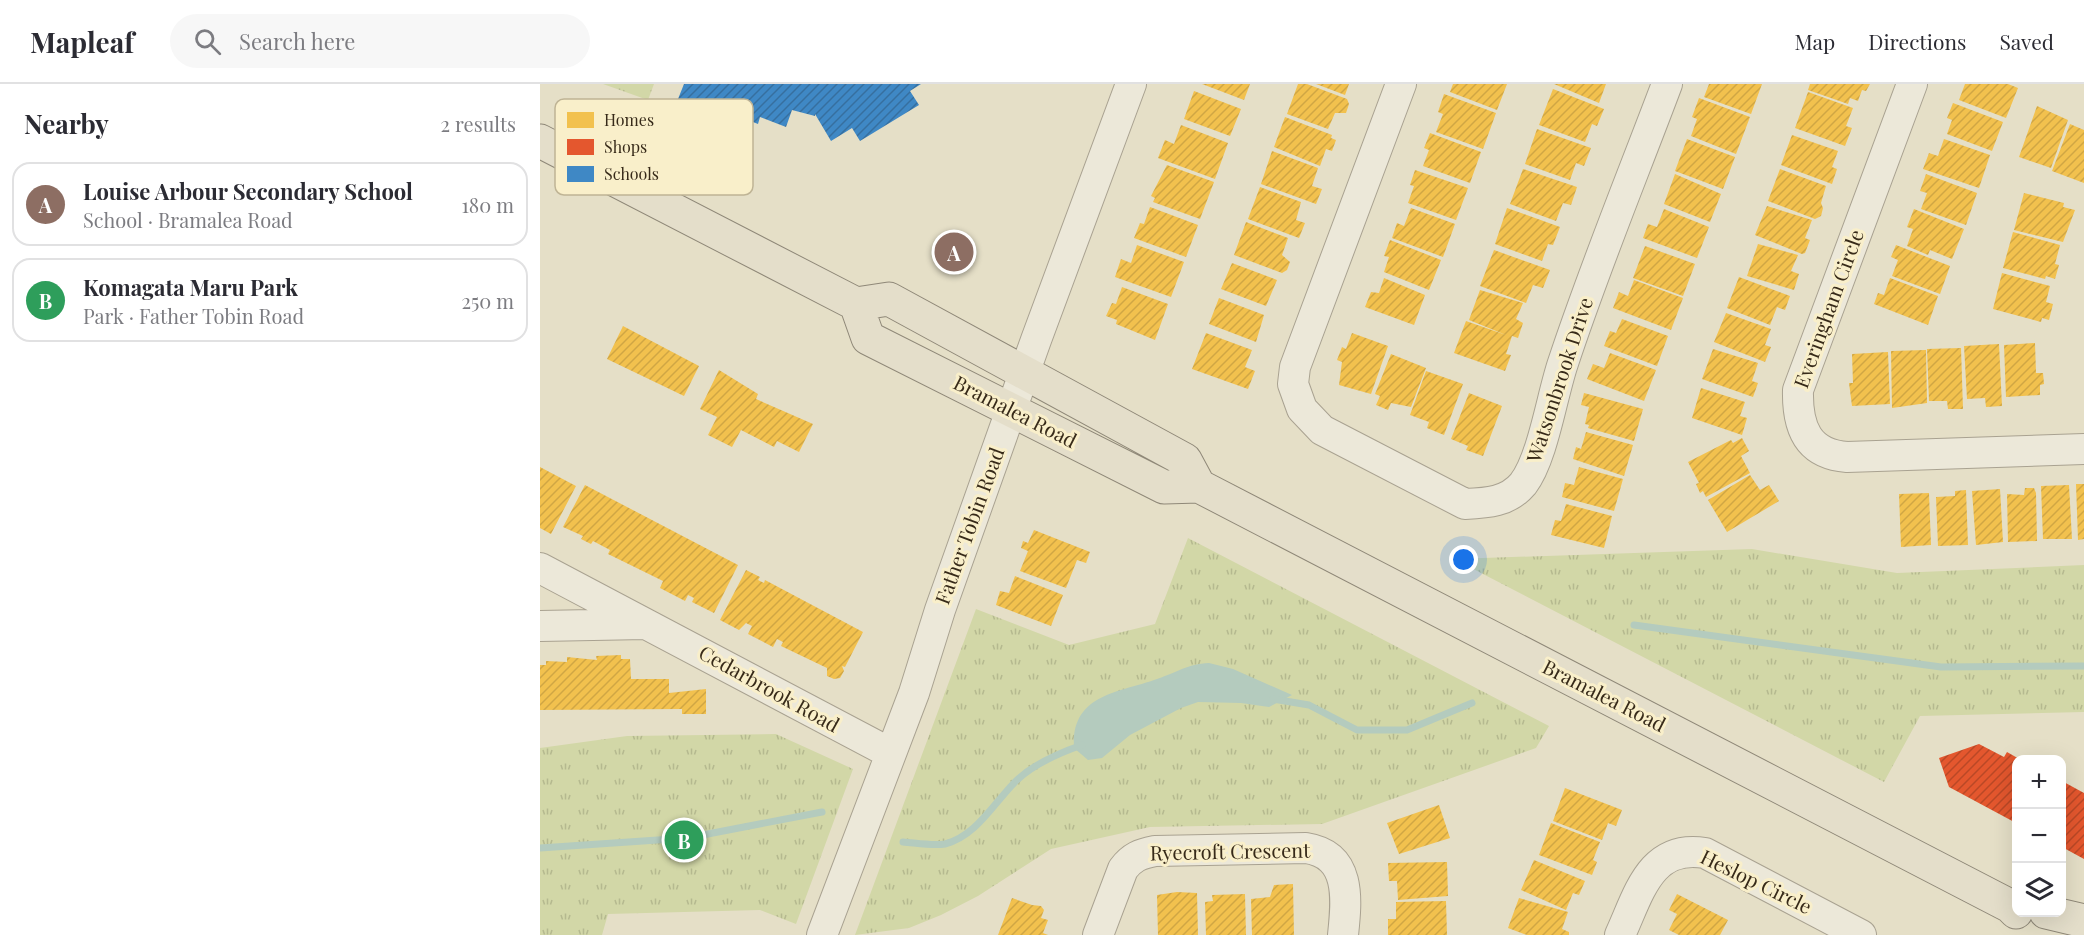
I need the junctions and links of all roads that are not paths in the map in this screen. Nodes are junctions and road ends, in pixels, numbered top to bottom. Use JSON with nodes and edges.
{"nodes":[{"id":1,"x":1131,"y":84,"type":"edge"},
{"id":2,"x":1401,"y":84,"type":"edge"},
{"id":3,"x":1667,"y":84,"type":"edge"},
{"id":4,"x":1912,"y":84,"type":"edge"},
{"id":5,"x":540,"y":141,"type":"edge"},
{"id":6,"x":555,"y":149,"type":"edge"},
{"id":7,"x":645,"y":195,"type":"edge"},
{"id":8,"x":856,"y":304,"type":"junction"},
{"id":9,"x":1025,"y":372,"type":"junction"},
{"id":10,"x":1012,"y":410,"type":"junction"},
{"id":11,"x":2084,"y":449,"type":"edge"},
{"id":12,"x":1199,"y":486,"type":"junction"},
{"id":13,"x":540,"y":568,"type":"edge"},
{"id":14,"x":649,"y":624,"type":"junction"},
{"id":15,"x":540,"y":626,"type":"edge"},
{"id":16,"x":890,"y":753,"type":"junction"},
{"id":17,"x":2012,"y":907,"type":"edge"},
{"id":18,"x":2023,"y":917,"type":"edge"},
{"id":19,"x":2066,"y":917,"type":"edge"},
{"id":20,"x":2084,"y":921,"type":"edge"},
{"id":21,"x":822,"y":935,"type":"edge"},
{"id":22,"x":1098,"y":935,"type":"edge"},
{"id":23,"x":1343,"y":935,"type":"edge"},
{"id":24,"x":1620,"y":935,"type":"edge"},
{"id":25,"x":1861,"y":935,"type":"edge"},
{"id":26,"x":2041,"y":935,"type":"edge"}],
"edges":[{"from":1,"to":9,"type":"street","name":"Father Tobin Road"},
{"from":2,"to":3,"type":"street","name":"Watsonbrook Drive"},
{"from":4,"to":11,"type":"street","name":"Everingham Circle"},
{"from":5,"to":6,"type":"main road"},
{"from":7,"to":8,"type":"main road"},
{"from":8,"to":9,"type":"main road","name":"Bramalea Road"},
{"from":8,"to":10,"type":"main road","name":"Bramalea Road"},
{"from":9,"to":10,"type":"street","name":"Father Tobin Road"},
{"from":9,"to":12,"type":"main road","name":"Bramalea Road"},
{"from":10,"to":12,"type":"main road","name":"Bramalea Road"},
{"from":10,"to":16,"type":"street","name":"Father Tobin Road"},
{"from":12,"to":17,"type":"main road","name":"Bramalea Road"},
{"from":13,"to":14,"type":"street","name":"Cedarbrook Road"},
{"from":14,"to":15,"type":"street","name":"Cedarbrook Road"},
{"from":14,"to":16,"type":"street","name":"Cedarbrook Road"},
{"from":16,"to":21,"type":"street","name":"Father Tobin Road"},
{"from":18,"to":26,"type":"main road","name":"Bramalea Road"},
{"from":19,"to":20,"type":"main road"},
{"from":22,"to":23,"type":"street","name":"Ryecroft Crescent"},
{"from":24,"to":25,"type":"street","name":"Heslop Circle"}]}
